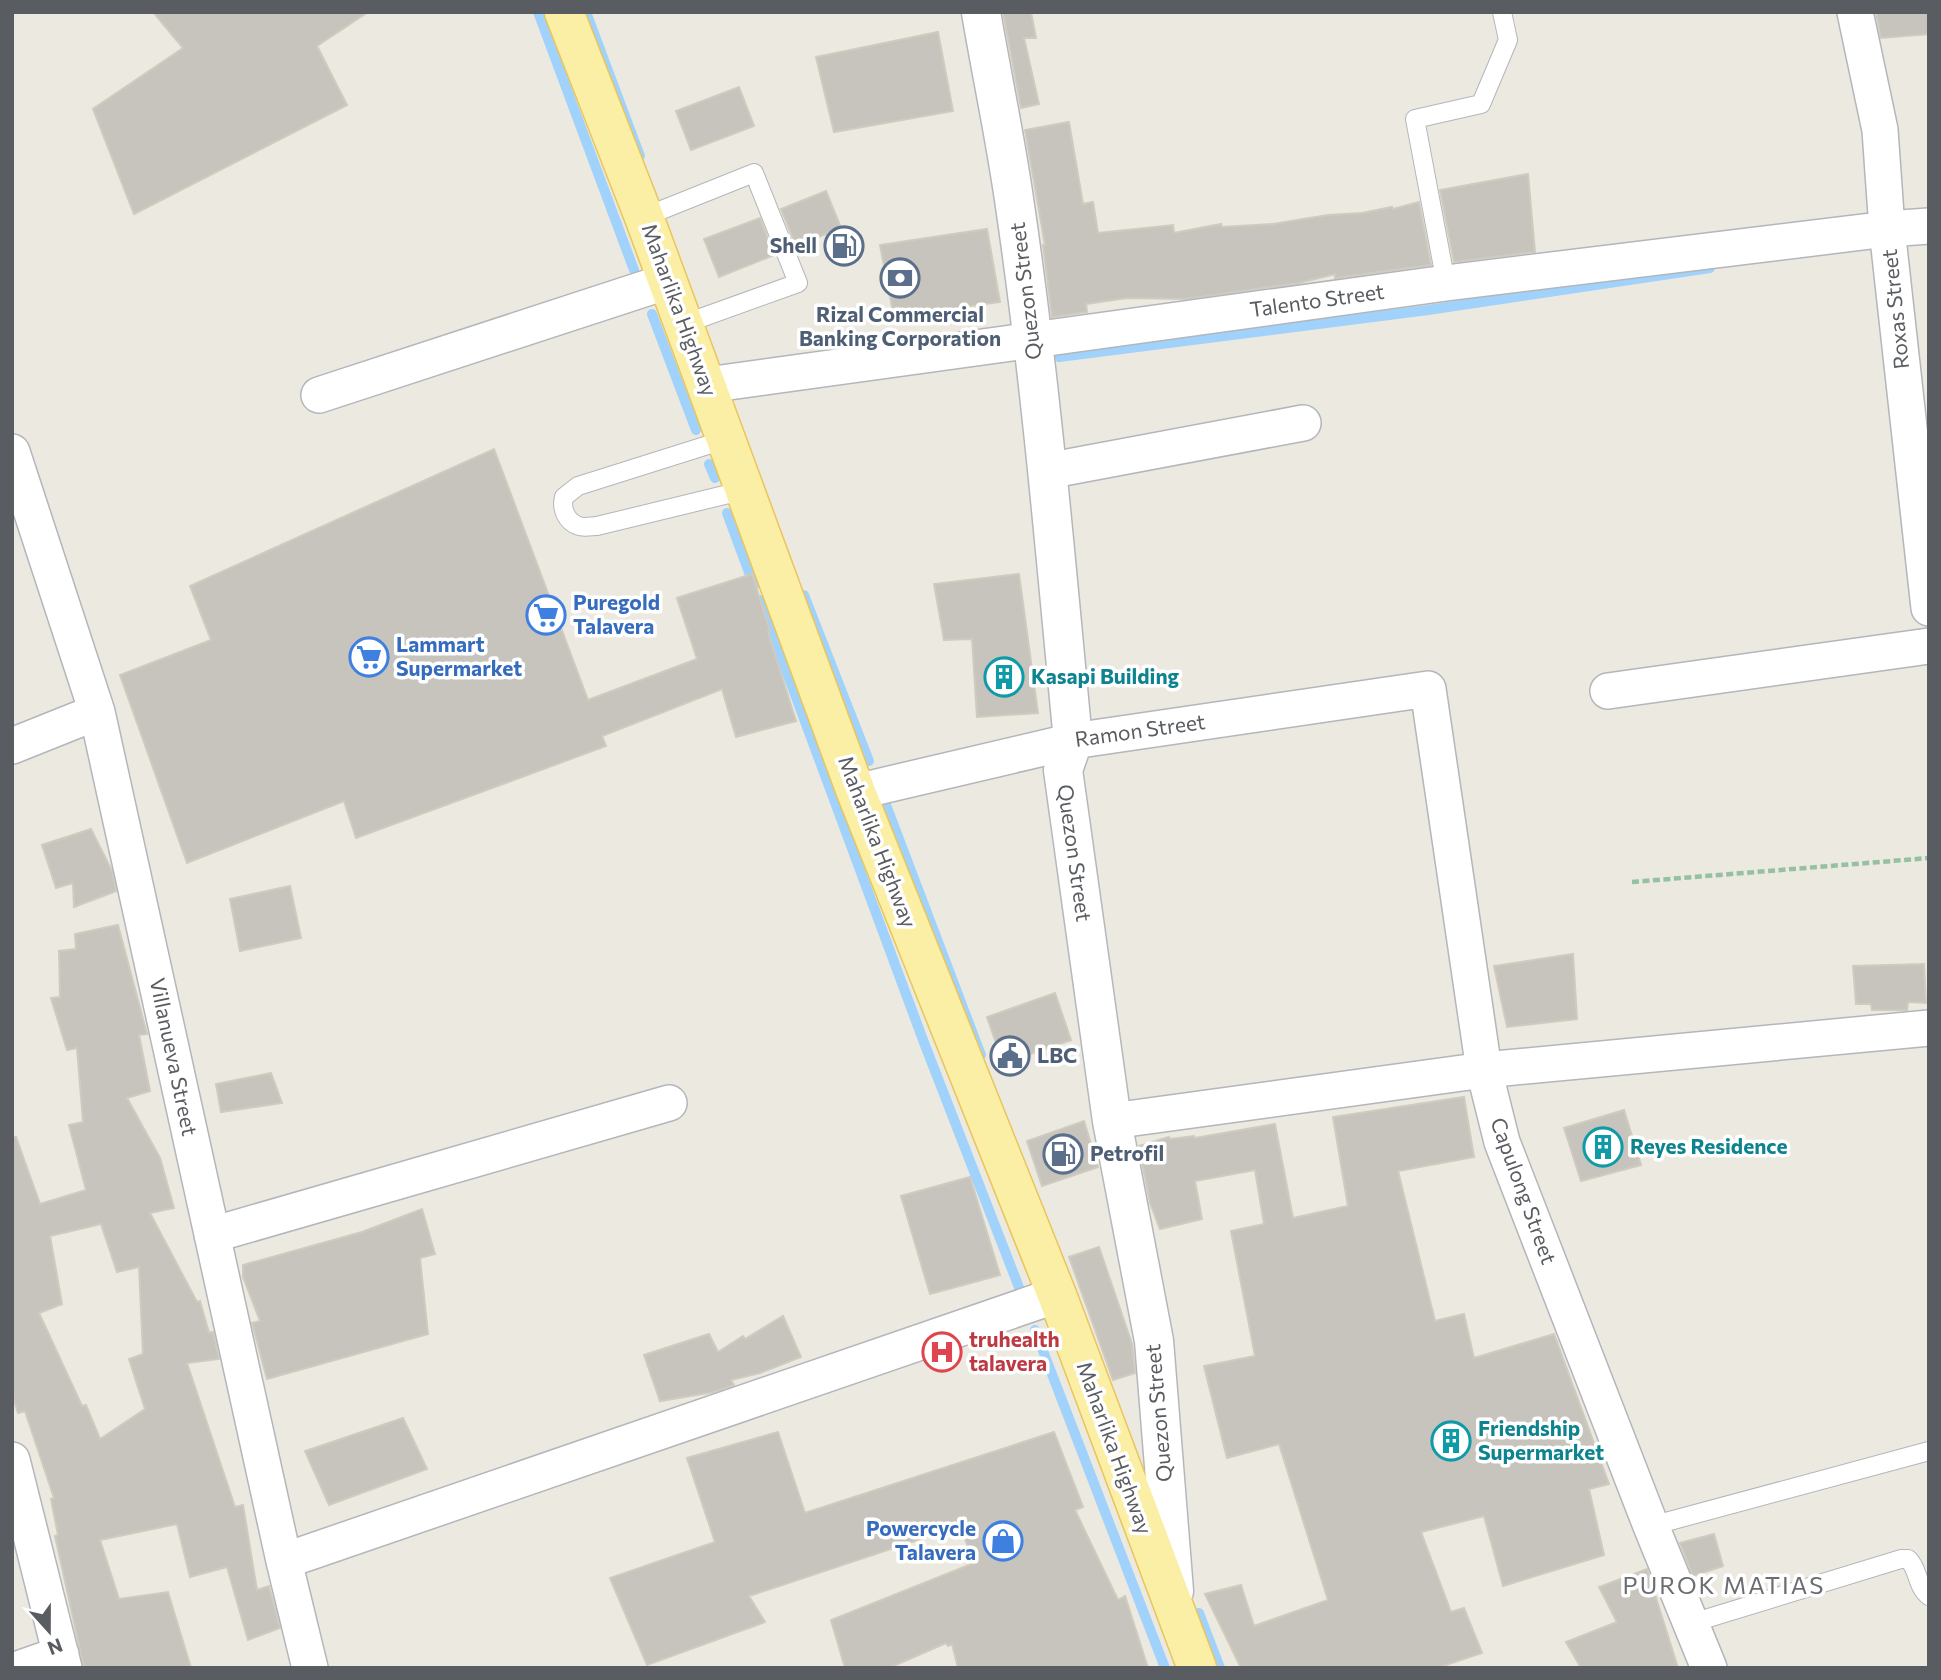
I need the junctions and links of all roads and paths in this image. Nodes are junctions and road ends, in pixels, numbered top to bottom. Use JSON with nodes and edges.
{"nodes":[{"id":1,"x":564,"y":12,"type":"edge"},
{"id":2,"x":981,"y":12,"type":"edge"},
{"id":3,"x":1502,"y":12,"type":"edge"},
{"id":4,"x":1855,"y":12,"type":"edge"},
{"id":5,"x":644,"y":217,"type":"junction"},
{"id":6,"x":1929,"y":226,"type":"edge"},
{"id":7,"x":1887,"y":229,"type":"junction"},
{"id":8,"x":668,"y":281,"type":"junction"},
{"id":9,"x":1446,"y":283,"type":"junction"},
{"id":10,"x":684,"y":324,"type":"junction"},
{"id":11,"x":1032,"y":342,"type":"junction"},
{"id":12,"x":707,"y":385,"type":"junction"},
{"id":13,"x":319,"y":395,"type":"dead end"},
{"id":14,"x":1303,"y":423,"type":"dead end"},
{"id":15,"x":727,"y":439,"type":"junction"},
{"id":16,"x":12,"y":452,"type":"edge"},
{"id":17,"x":1047,"y":471,"type":"junction"},
{"id":18,"x":745,"y":490,"type":"junction"},
{"id":19,"x":1929,"y":608,"type":"edge"},
{"id":20,"x":1929,"y":646,"type":"edge"},
{"id":21,"x":1428,"y":689,"type":"joint"},
{"id":22,"x":1608,"y":691,"type":"dead end"},
{"id":23,"x":97,"y":712,"type":"junction"},
{"id":24,"x":1073,"y":741,"type":"junction"},
{"id":25,"x":12,"y":746,"type":"edge"},
{"id":26,"x":856,"y":792,"type":"junction"},
{"id":27,"x":1929,"y":858,"type":"edge"},
{"id":28,"x":1632,"y":883,"type":"dead end"},
{"id":29,"x":1929,"y":1028,"type":"edge"},
{"id":30,"x":1484,"y":1070,"type":"junction"},
{"id":31,"x":668,"y":1103,"type":"dead end"},
{"id":32,"x":1112,"y":1121,"type":"junction"},
{"id":33,"x":212,"y":1235,"type":"junction"},
{"id":34,"x":1058,"y":1295,"type":"junction"},
{"id":35,"x":1929,"y":1451,"type":"edge"},
{"id":36,"x":12,"y":1460,"type":"edge"},
{"id":37,"x":17,"y":1504,"type":"edge"},
{"id":38,"x":1651,"y":1526,"type":"junction"},
{"id":39,"x":284,"y":1561,"type":"junction"},
{"id":40,"x":1929,"y":1596,"type":"edge"},
{"id":41,"x":1175,"y":1611,"type":"junction"},
{"id":42,"x":1692,"y":1623,"type":"junction"},
{"id":43,"x":62,"y":1661,"type":"edge"},
{"id":44,"x":21,"y":1668,"type":"edge"},
{"id":45,"x":310,"y":1668,"type":"edge"},
{"id":46,"x":1197,"y":1668,"type":"edge"},
{"id":47,"x":1709,"y":1668,"type":"edge"}],
"edges":[{"from":1,"to":5,"type":"main road","name":"Maharlika Highway"},
{"from":2,"to":11,"type":"street","name":"Quezon Street"},
{"from":3,"to":9,"type":"lane"},
{"from":4,"to":7,"type":"street","name":"Roxas Street"},
{"from":5,"to":8,"type":"main road","name":"Maharlika Highway"},
{"from":5,"to":10,"type":"lane"},
{"from":6,"to":7,"type":"street","name":"Talento Street"},
{"from":7,"to":9,"type":"street","name":"Talento Street"},
{"from":7,"to":19,"type":"street","name":"Roxas Street"},
{"from":8,"to":10,"type":"main road","name":"Maharlika Highway"},
{"from":8,"to":13,"type":"street"},
{"from":9,"to":11,"type":"street","name":"Talento Street"},
{"from":10,"to":12,"type":"main road","name":"Maharlika Highway"},
{"from":11,"to":12,"type":"street","name":"Talento Street"},
{"from":11,"to":17,"type":"street","name":"Quezon Street"},
{"from":12,"to":15,"type":"main road","name":"Maharlika Highway"},
{"from":14,"to":17,"type":"street"},
{"from":15,"to":18,"type":"main road","name":"Maharlika Highway"},
{"from":15,"to":18,"type":"lane"},
{"from":16,"to":23,"type":"street","name":"Villanueva Street"},
{"from":17,"to":24,"type":"street","name":"Quezon Street"},
{"from":18,"to":26,"type":"main road","name":"Maharlika Highway"},
{"from":20,"to":22,"type":"street"},
{"from":21,"to":24,"type":"street","name":"Ramon Street"},
{"from":21,"to":30,"type":"street","name":"Capulong Street"},
{"from":23,"to":25,"type":"street"},
{"from":23,"to":33,"type":"street","name":"Villanueva Street"},
{"from":24,"to":26,"type":"street","name":"Ramon Street"},
{"from":24,"to":32,"type":"street","name":"Quezon Street"},
{"from":26,"to":34,"type":"main road","name":"Maharlika Highway"},
{"from":27,"to":28,"type":"path"},
{"from":29,"to":30,"type":"street"},
{"from":30,"to":32,"type":"street"},
{"from":30,"to":38,"type":"street","name":"Capulong Street"},
{"from":31,"to":33,"type":"street"},
{"from":32,"to":41,"type":"street","name":"Quezon Street"},
{"from":33,"to":39,"type":"street","name":"Villanueva Street"},
{"from":34,"to":39,"type":"street"},
{"from":34,"to":41,"type":"main road","name":"Maharlika Highway"},
{"from":35,"to":38,"type":"lane"},
{"from":36,"to":37,"type":"street"},
{"from":37,"to":43,"type":"street"},
{"from":38,"to":42,"type":"street","name":"Capulong Street"},
{"from":39,"to":45,"type":"street","name":"Villanueva Street"},
{"from":40,"to":42,"type":"lane"},
{"from":41,"to":46,"type":"main road","name":"Maharlika Highway"},
{"from":42,"to":47,"type":"street","name":"Capulong Street"},
{"from":43,"to":44,"type":"street"}]}
